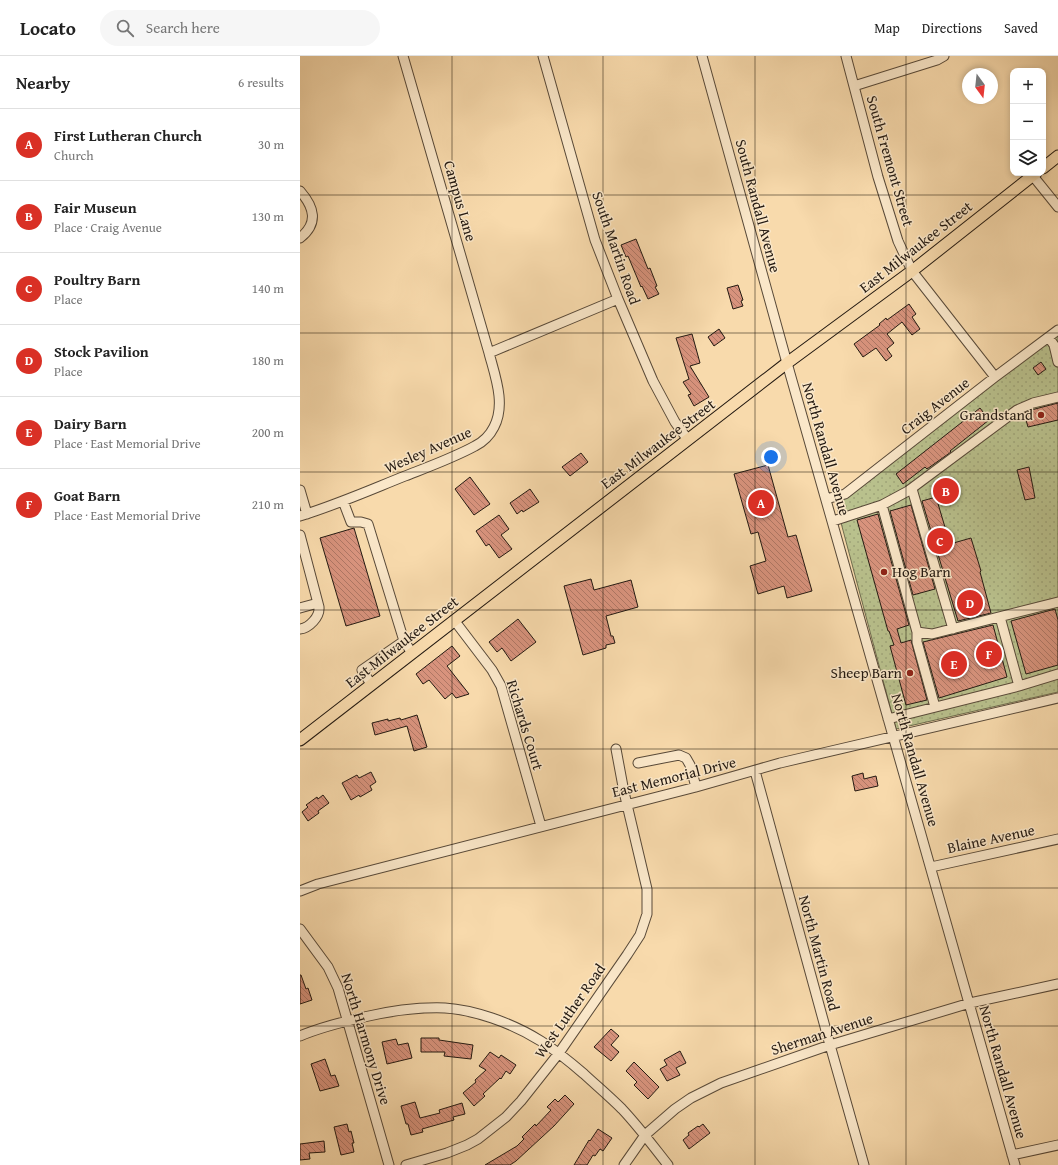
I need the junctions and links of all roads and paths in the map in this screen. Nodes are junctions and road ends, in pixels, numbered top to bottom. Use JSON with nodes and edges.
{"nodes":[{"id":1,"x":404,"y":56,"type":"edge"},
{"id":2,"x":542,"y":56,"type":"edge"},
{"id":3,"x":702,"y":56,"type":"edge"},
{"id":4,"x":846,"y":56,"type":"edge"},
{"id":5,"x":944,"y":56,"type":"edge"},
{"id":6,"x":854,"y":86,"type":"junction"},
{"id":7,"x":1058,"y":156,"type":"edge"},
{"id":8,"x":1046,"y":166,"type":"edge"},
{"id":9,"x":1031,"y":176,"type":"edge"},
{"id":10,"x":1035,"y":176,"type":"edge"},
{"id":11,"x":300,"y":191,"type":"edge"},
{"id":12,"x":1058,"y":207,"type":"edge"},
{"id":13,"x":300,"y":238,"type":"edge"},
{"id":14,"x":912,"y":271,"type":"junction"},
{"id":15,"x":618,"y":299,"type":"junction"},
{"id":16,"x":1058,"y":330,"type":"edge"},
{"id":17,"x":1049,"y":338,"type":"junction"},
{"id":18,"x":489,"y":353,"type":"junction"},
{"id":19,"x":1058,"y":362,"type":"edge"},
{"id":20,"x":787,"y":363,"type":"junction"},
{"id":21,"x":995,"y":377,"type":"junction"},
{"id":22,"x":1058,"y":397,"type":"edge"},
{"id":23,"x":688,"y":440,"type":"junction"},
{"id":24,"x":912,"y":489,"type":"junction"},
{"id":25,"x":300,"y":490,"type":"edge"},
{"id":26,"x":826,"y":499,"type":"junction"},
{"id":27,"x":343,"y":501,"type":"junction"},
{"id":28,"x":882,"y":505,"type":"junction"},
{"id":29,"x":303,"y":515,"type":"edge"},
{"id":30,"x":833,"y":521,"type":"junction"},
{"id":31,"x":300,"y":535,"type":"edge"},
{"id":32,"x":1058,"y":602,"type":"edge"},
{"id":33,"x":318,"y":603,"type":"junction"},
{"id":34,"x":300,"y":608,"type":"edge"},
{"id":35,"x":1000,"y":617,"type":"junction"},
{"id":36,"x":454,"y":620,"type":"junction"},
{"id":37,"x":300,"y":629,"type":"edge"},
{"id":38,"x":953,"y":629,"type":"junction"},
{"id":39,"x":917,"y":632,"type":"junction"},
{"id":40,"x":404,"y":641,"type":"junction"},
{"id":41,"x":412,"y":653,"type":"junction"},
{"id":42,"x":1058,"y":674,"type":"edge"},
{"id":43,"x":371,"y":684,"type":"junction"},
{"id":44,"x":1019,"y":686,"type":"junction"},
{"id":45,"x":1058,"y":698,"type":"edge"},
{"id":46,"x":934,"y":707,"type":"junction"},
{"id":47,"x":888,"y":719,"type":"junction"},
{"id":48,"x":893,"y":737,"type":"junction"},
{"id":49,"x":300,"y":740,"type":"edge"},
{"id":50,"x":616,"y":750,"type":"dead end"},
{"id":51,"x":638,"y":763,"type":"dead end"},
{"id":52,"x":755,"y":771,"type":"junction"},
{"id":53,"x":696,"y":787,"type":"junction"},
{"id":54,"x":627,"y":804,"type":"junction"},
{"id":55,"x":541,"y":826,"type":"junction"},
{"id":56,"x":1058,"y":839,"type":"edge"},
{"id":57,"x":931,"y":867,"type":"junction"},
{"id":58,"x":300,"y":891,"type":"edge"},
{"id":59,"x":300,"y":929,"type":"edge"},
{"id":60,"x":1058,"y":984,"type":"edge"},
{"id":61,"x":970,"y":1003,"type":"junction"},
{"id":62,"x":348,"y":1020,"type":"junction"},
{"id":63,"x":300,"y":1036,"type":"edge"},
{"id":64,"x":830,"y":1045,"type":"junction"},
{"id":65,"x":559,"y":1053,"type":"junction"},
{"id":66,"x":645,"y":1135,"type":"junction"},
{"id":67,"x":1058,"y":1145,"type":"edge"},
{"id":68,"x":1012,"y":1155,"type":"junction"},
{"id":69,"x":389,"y":1165,"type":"edge"},
{"id":70,"x":406,"y":1165,"type":"edge"},
{"id":71,"x":624,"y":1165,"type":"edge"},
{"id":72,"x":668,"y":1165,"type":"edge"},
{"id":73,"x":864,"y":1165,"type":"edge"},
{"id":74,"x":1015,"y":1165,"type":"edge"}],
"edges":[{"from":1,"to":18,"type":"street","name":"Campus Lane"},
{"from":2,"to":15,"type":"street","name":"South Martin Road"},
{"from":3,"to":20,"type":"street","name":"South Randall Avenue"},
{"from":4,"to":6,"type":"street","name":"South Fremont Street"},
{"from":5,"to":6,"type":"street"},
{"from":6,"to":14,"type":"street","name":"South Fremont Street"},
{"from":7,"to":8,"type":"main road"},
{"from":9,"to":14,"type":"main road","name":"East Milwaukee Street"},
{"from":10,"to":12,"type":"street"},
{"from":11,"to":13,"type":"street"},
{"from":14,"to":20,"type":"main road","name":"East Milwaukee Street"},
{"from":14,"to":21,"type":"street","name":"South Fremont Street"},
{"from":15,"to":18,"type":"street"},
{"from":15,"to":23,"type":"street","name":"South Martin Road"},
{"from":16,"to":17,"type":"street","name":"Craig Avenue"},
{"from":17,"to":19,"type":"street"},
{"from":17,"to":21,"type":"street","name":"Craig Avenue"},
{"from":18,"to":27,"type":"street","name":"Wesley Avenue"},
{"from":20,"to":23,"type":"main road","name":"East Milwaukee Street"},
{"from":20,"to":26,"type":"street","name":"North Randall Avenue"},
{"from":21,"to":26,"type":"street","name":"Craig Avenue"},
{"from":22,"to":24,"type":"street"},
{"from":23,"to":36,"type":"main road","name":"East Milwaukee Street"},
{"from":24,"to":28,"type":"street"},
{"from":24,"to":38,"type":"street"},
{"from":25,"to":29,"type":"street"},
{"from":26,"to":30,"type":"street","name":"North Randall Avenue"},
{"from":27,"to":29,"type":"street","name":"Wesley Avenue"},
{"from":27,"to":40,"type":"street"},
{"from":28,"to":30,"type":"street"},
{"from":28,"to":39,"type":"street"},
{"from":30,"to":47,"type":"street","name":"North Randall Avenue"},
{"from":31,"to":33,"type":"street"},
{"from":32,"to":35,"type":"street"},
{"from":33,"to":34,"type":"street"},
{"from":33,"to":37,"type":"street"},
{"from":35,"to":38,"type":"street"},
{"from":35,"to":44,"type":"street"},
{"from":36,"to":41,"type":"main road","name":"East Milwaukee Street"},
{"from":36,"to":55,"type":"street","name":"Richards Court"},
{"from":38,"to":39,"type":"street"},
{"from":39,"to":46,"type":"street"},
{"from":40,"to":41,"type":"street"},
{"from":40,"to":43,"type":"street"},
{"from":41,"to":43,"type":"main road","name":"East Milwaukee Street"},
{"from":42,"to":44,"type":"street"},
{"from":43,"to":49,"type":"main road","name":"East Milwaukee Street"},
{"from":44,"to":46,"type":"street"},
{"from":45,"to":48,"type":"street","name":"East Memorial Drive"},
{"from":46,"to":47,"type":"street"},
{"from":47,"to":48,"type":"street","name":"North Randall Avenue"},
{"from":48,"to":52,"type":"street","name":"East Memorial Drive"},
{"from":48,"to":57,"type":"street","name":"North Randall Avenue"},
{"from":50,"to":54,"type":"street","name":"West Luther Road"},
{"from":51,"to":53,"type":"street"},
{"from":52,"to":53,"type":"street","name":"East Memorial Drive"},
{"from":52,"to":64,"type":"street","name":"North Martin Road"},
{"from":53,"to":54,"type":"street","name":"East Memorial Drive"},
{"from":54,"to":55,"type":"street","name":"East Memorial Drive"},
{"from":54,"to":65,"type":"street","name":"West Luther Road"},
{"from":55,"to":58,"type":"street","name":"East Memorial Drive"},
{"from":56,"to":57,"type":"street","name":"Blaine Avenue"},
{"from":57,"to":61,"type":"street","name":"North Randall Avenue"},
{"from":59,"to":62,"type":"street","name":"North Harmony Drive"},
{"from":60,"to":61,"type":"street","name":"Sherman Avenue"},
{"from":61,"to":64,"type":"street","name":"Sherman Avenue"},
{"from":61,"to":68,"type":"street","name":"North Randall Avenue"},
{"from":62,"to":63,"type":"street"},
{"from":62,"to":65,"type":"street"},
{"from":62,"to":69,"type":"street","name":"North Harmony Drive"},
{"from":64,"to":66,"type":"street","name":"Sherman Avenue"},
{"from":64,"to":73,"type":"street","name":"North Martin Road"},
{"from":65,"to":66,"type":"street"},
{"from":65,"to":70,"type":"street","name":"West Luther Road"},
{"from":66,"to":71,"type":"street","name":"Sherman Avenue"},
{"from":66,"to":72,"type":"street"},
{"from":67,"to":68,"type":"street"},
{"from":68,"to":74,"type":"street","name":"North Randall Avenue"}]}
